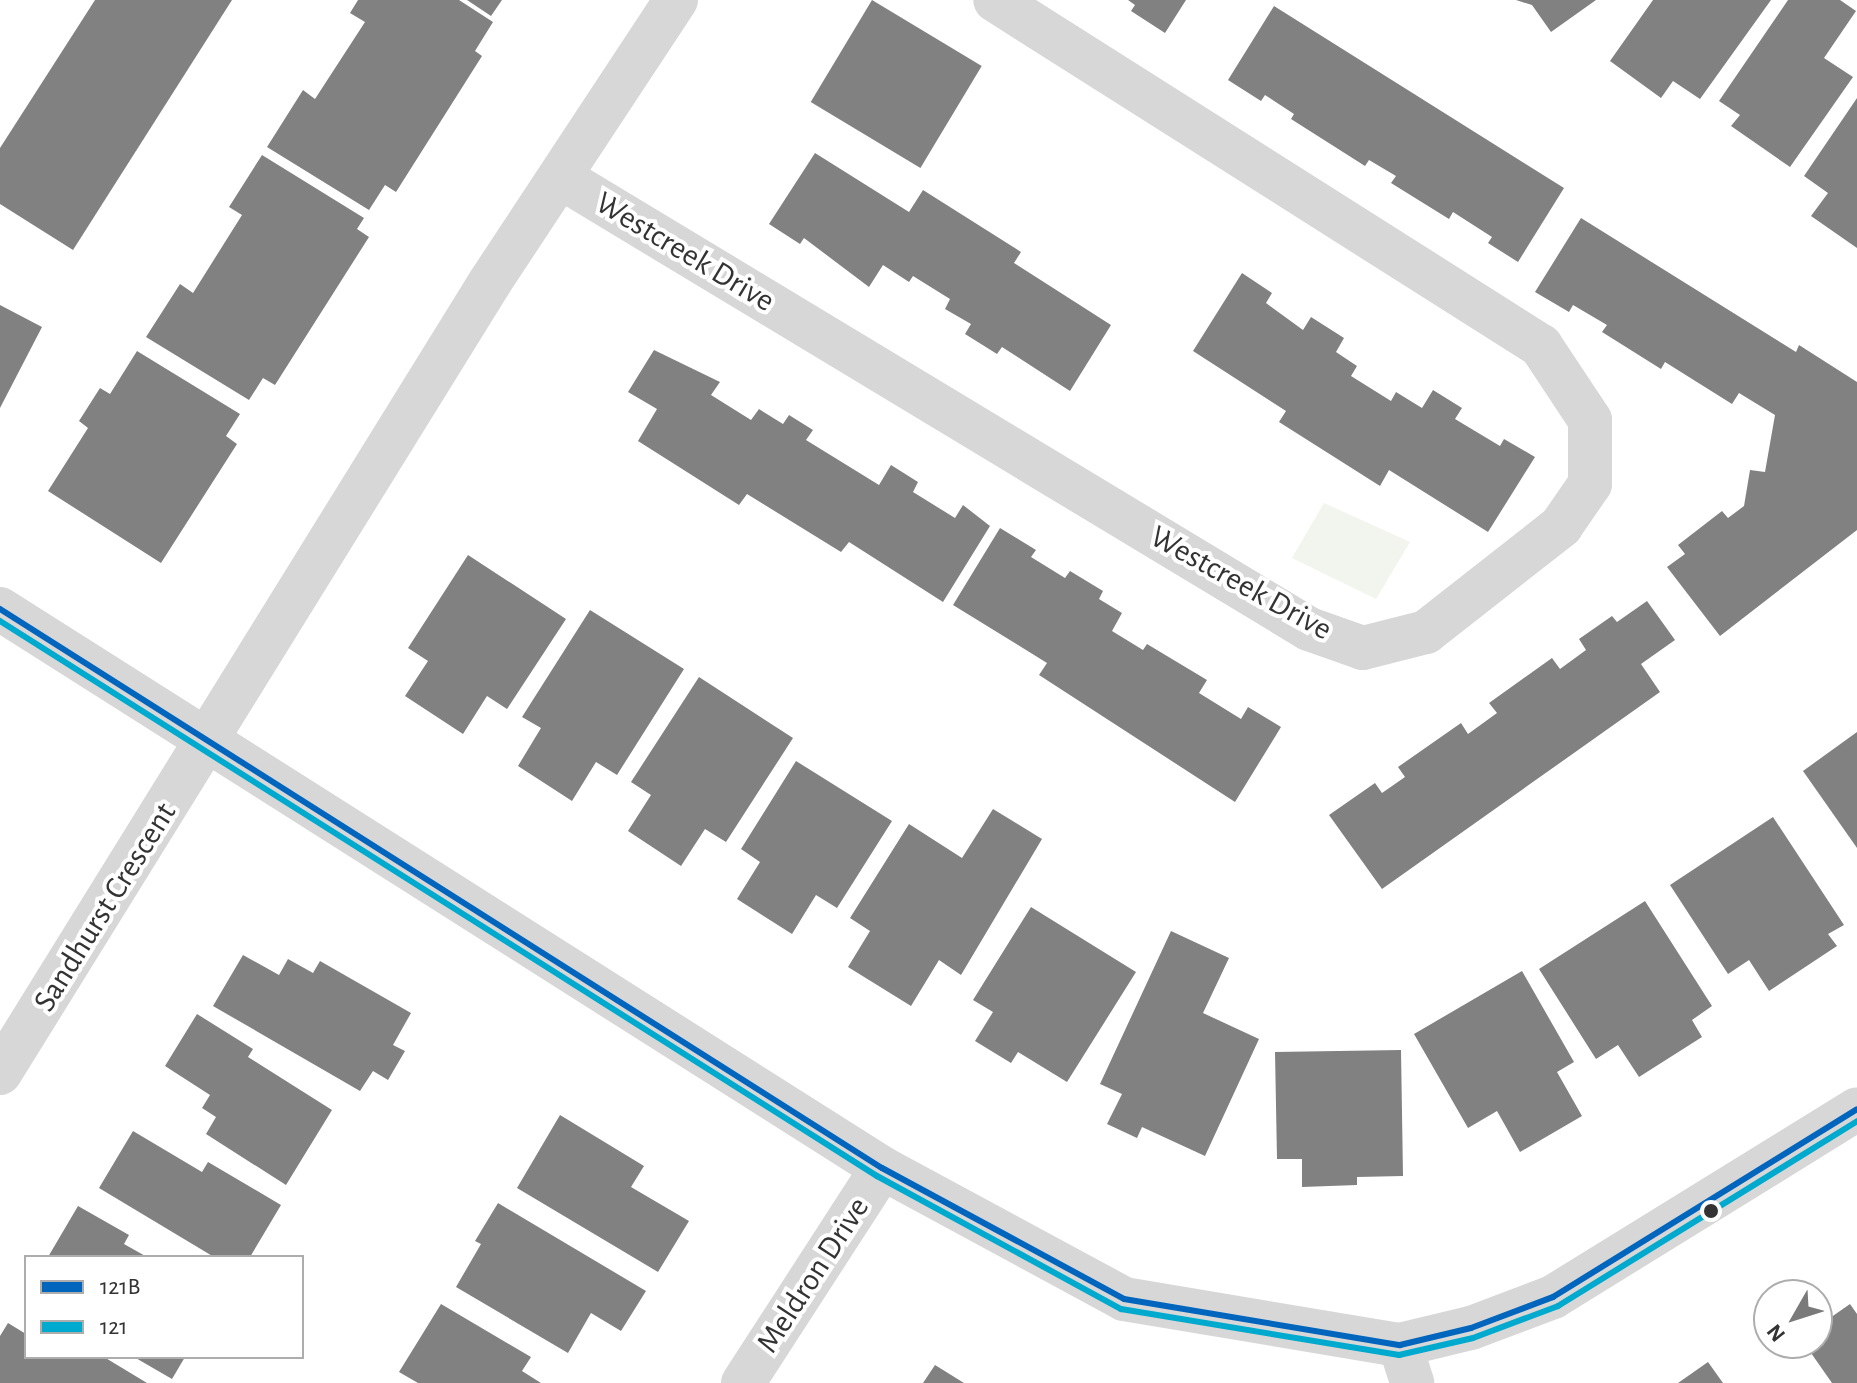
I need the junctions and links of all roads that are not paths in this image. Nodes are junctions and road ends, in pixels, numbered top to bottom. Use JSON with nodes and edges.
{"nodes":[{"id":1,"x":676,"y":0,"type":"edge"},
{"id":2,"x":995,"y":0,"type":"edge"},
{"id":3,"x":560,"y":177,"type":"junction"},
{"id":4,"x":0,"y":609,"type":"edge"},
{"id":5,"x":209,"y":740,"type":"junction"},
{"id":6,"x":0,"y":1073,"type":"edge"},
{"id":7,"x":1857,"y":1109,"type":"edge"},
{"id":8,"x":882,"y":1168,"type":"junction"},
{"id":9,"x":1406,"y":1364,"type":"edge"},
{"id":10,"x":743,"y":1383,"type":"edge"}],
"edges":[{"from":1,"to":3,"type":"street","name":"Westcreek Drive"},
{"from":2,"to":3,"type":"street","name":"Westcreek Drive"},
{"from":3,"to":5,"type":"street","name":"Westcreek Drive"},
{"from":4,"to":5,"type":"street"},
{"from":5,"to":6,"type":"street","name":"Sandhurst Crescent"},
{"from":5,"to":8,"type":"street"},
{"from":7,"to":9,"type":"street"},
{"from":8,"to":9,"type":"street"},
{"from":8,"to":10,"type":"street","name":"Meldron Drive"}]}
